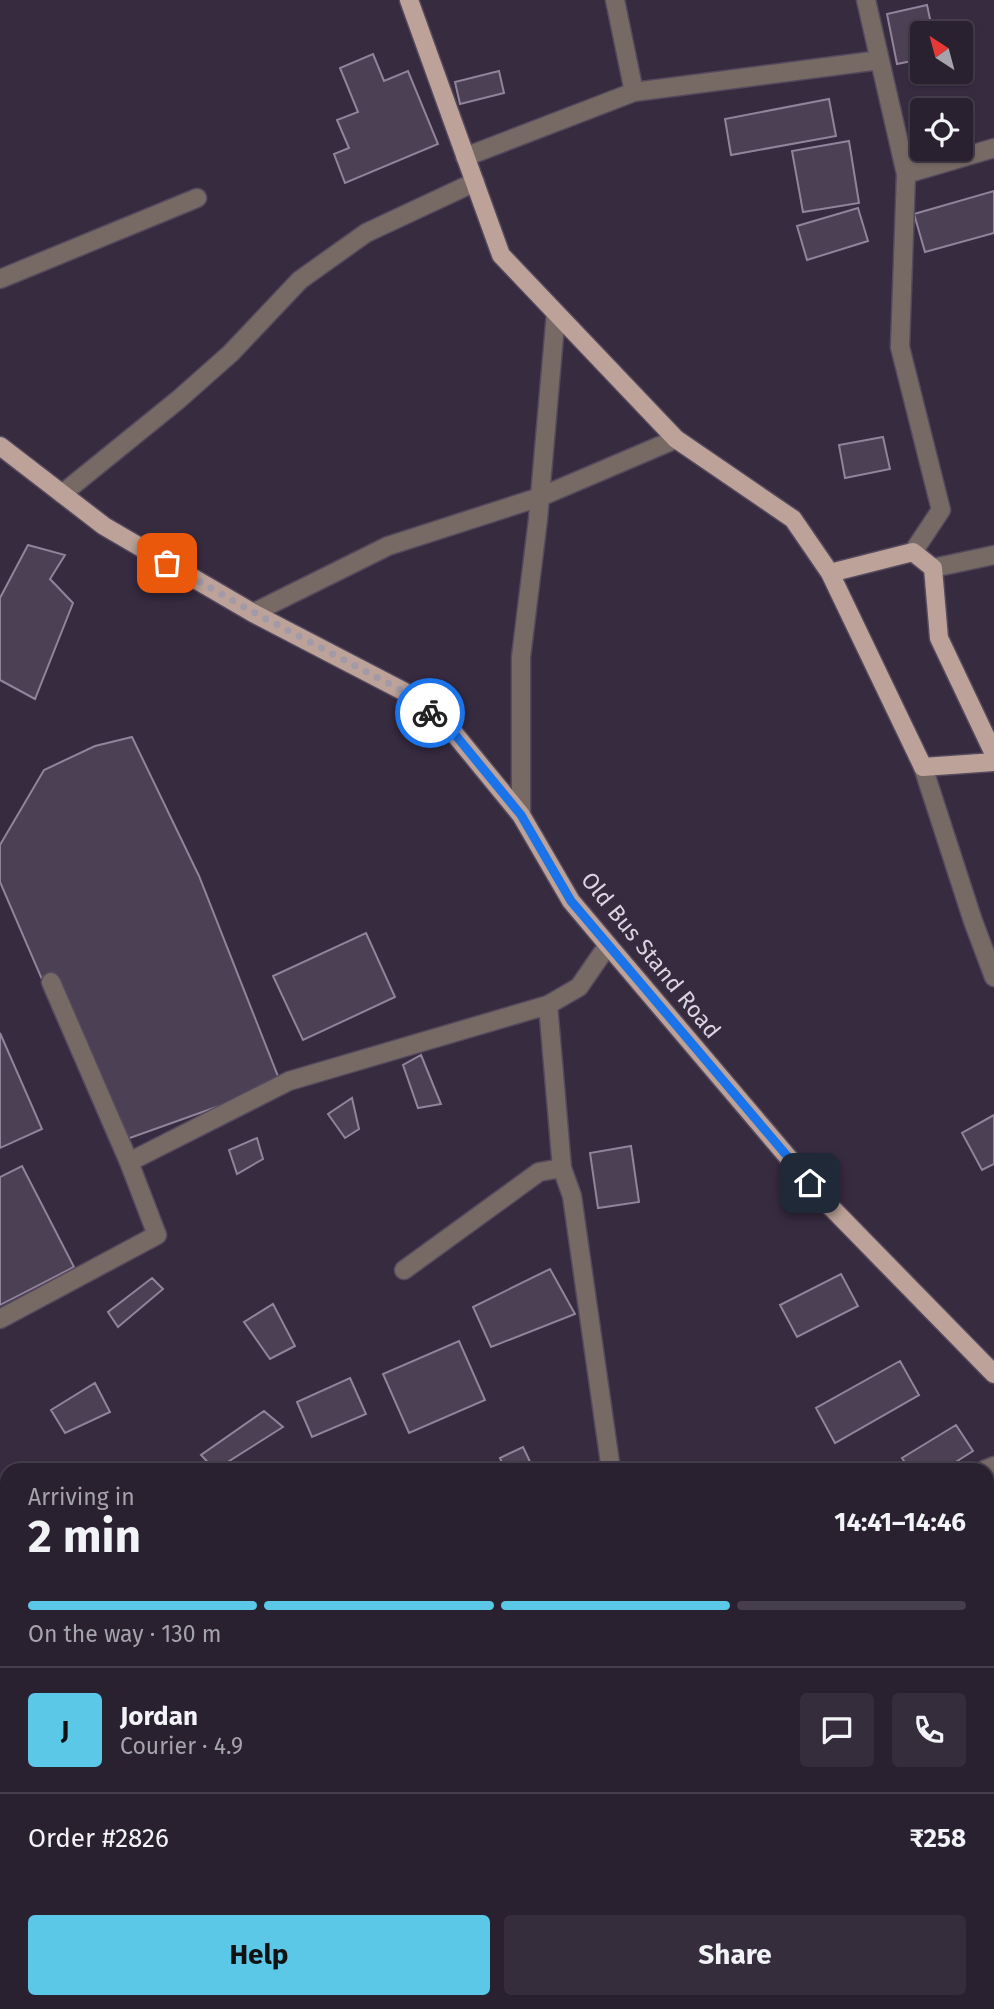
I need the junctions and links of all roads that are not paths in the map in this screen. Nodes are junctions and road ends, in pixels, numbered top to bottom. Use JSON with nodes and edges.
{"nodes":[{"id":1,"x":409,"y":0,"type":"edge"},
{"id":2,"x":615,"y":0,"type":"edge"},
{"id":3,"x":866,"y":0,"type":"edge"},
{"id":4,"x":880,"y":60,"type":"junction"},
{"id":5,"x":634,"y":92,"type":"junction"},
{"id":6,"x":994,"y":148,"type":"edge"},
{"id":7,"x":465,"y":157,"type":"junction"},
{"id":8,"x":906,"y":174,"type":"junction"},
{"id":9,"x":475,"y":181,"type":"junction"},
{"id":10,"x":197,"y":198,"type":"dead end"},
{"id":11,"x":0,"y":279,"type":"edge"},
{"id":12,"x":556,"y":313,"type":"junction"},
{"id":13,"x":676,"y":439,"type":"junction"},
{"id":14,"x":0,"y":446,"type":"edge"},
{"id":15,"x":62,"y":494,"type":"junction"},
{"id":16,"x":540,"y":497,"type":"junction"},
{"id":17,"x":913,"y":552,"type":"junction"},
{"id":18,"x":994,"y":555,"type":"edge"},
{"id":19,"x":933,"y":568,"type":"junction"},
{"id":20,"x":830,"y":573,"type":"junction"},
{"id":21,"x":253,"y":612,"type":"junction"},
{"id":22,"x":994,"y":754,"type":"edge"},
{"id":23,"x":994,"y":762,"type":"edge"},
{"id":24,"x":923,"y":767,"type":"junction"},
{"id":25,"x":521,"y":815,"type":"junction"},
{"id":26,"x":608,"y":945,"type":"junction"},
{"id":27,"x":994,"y":977,"type":"edge"},
{"id":28,"x":51,"y":982,"type":"dead end"},
{"id":29,"x":548,"y":1006,"type":"junction"},
{"id":30,"x":129,"y":1162,"type":"junction"},
{"id":31,"x":562,"y":1168,"type":"junction"},
{"id":32,"x":404,"y":1270,"type":"dead end"},
{"id":33,"x":0,"y":1319,"type":"edge"},
{"id":34,"x":994,"y":1374,"type":"edge"},
{"id":35,"x":610,"y":1463,"type":"edge"}],
"edges":[{"from":1,"to":7,"type":"main road"},
{"from":2,"to":5,"type":"street"},
{"from":3,"to":4,"type":"street"},
{"from":4,"to":5,"type":"street"},
{"from":4,"to":8,"type":"street"},
{"from":5,"to":7,"type":"street"},
{"from":6,"to":8,"type":"street"},
{"from":7,"to":9,"type":"main road"},
{"from":8,"to":17,"type":"street"},
{"from":9,"to":12,"type":"main road"},
{"from":9,"to":15,"type":"street"},
{"from":10,"to":11,"type":"street"},
{"from":12,"to":13,"type":"main road"},
{"from":12,"to":16,"type":"street"},
{"from":13,"to":16,"type":"street"},
{"from":13,"to":20,"type":"main road"},
{"from":14,"to":15,"type":"main road","name":"Old Bus Stand Road"},
{"from":15,"to":21,"type":"main road","name":"Old Bus Stand Road"},
{"from":16,"to":21,"type":"street"},
{"from":16,"to":25,"type":"street"},
{"from":17,"to":19,"type":"main road"},
{"from":17,"to":20,"type":"main road"},
{"from":18,"to":19,"type":"street"},
{"from":19,"to":22,"type":"main road"},
{"from":20,"to":24,"type":"main road"},
{"from":21,"to":25,"type":"main road","name":"Old Bus Stand Road"},
{"from":23,"to":24,"type":"main road"},
{"from":24,"to":27,"type":"street"},
{"from":25,"to":26,"type":"main road","name":"Old Bus Stand Road"},
{"from":26,"to":29,"type":"street"},
{"from":26,"to":34,"type":"main road","name":"Old Bus Stand Road"},
{"from":28,"to":30,"type":"street"},
{"from":29,"to":30,"type":"street"},
{"from":29,"to":31,"type":"street"},
{"from":30,"to":33,"type":"street"},
{"from":31,"to":32,"type":"street"},
{"from":31,"to":35,"type":"street"}]}
